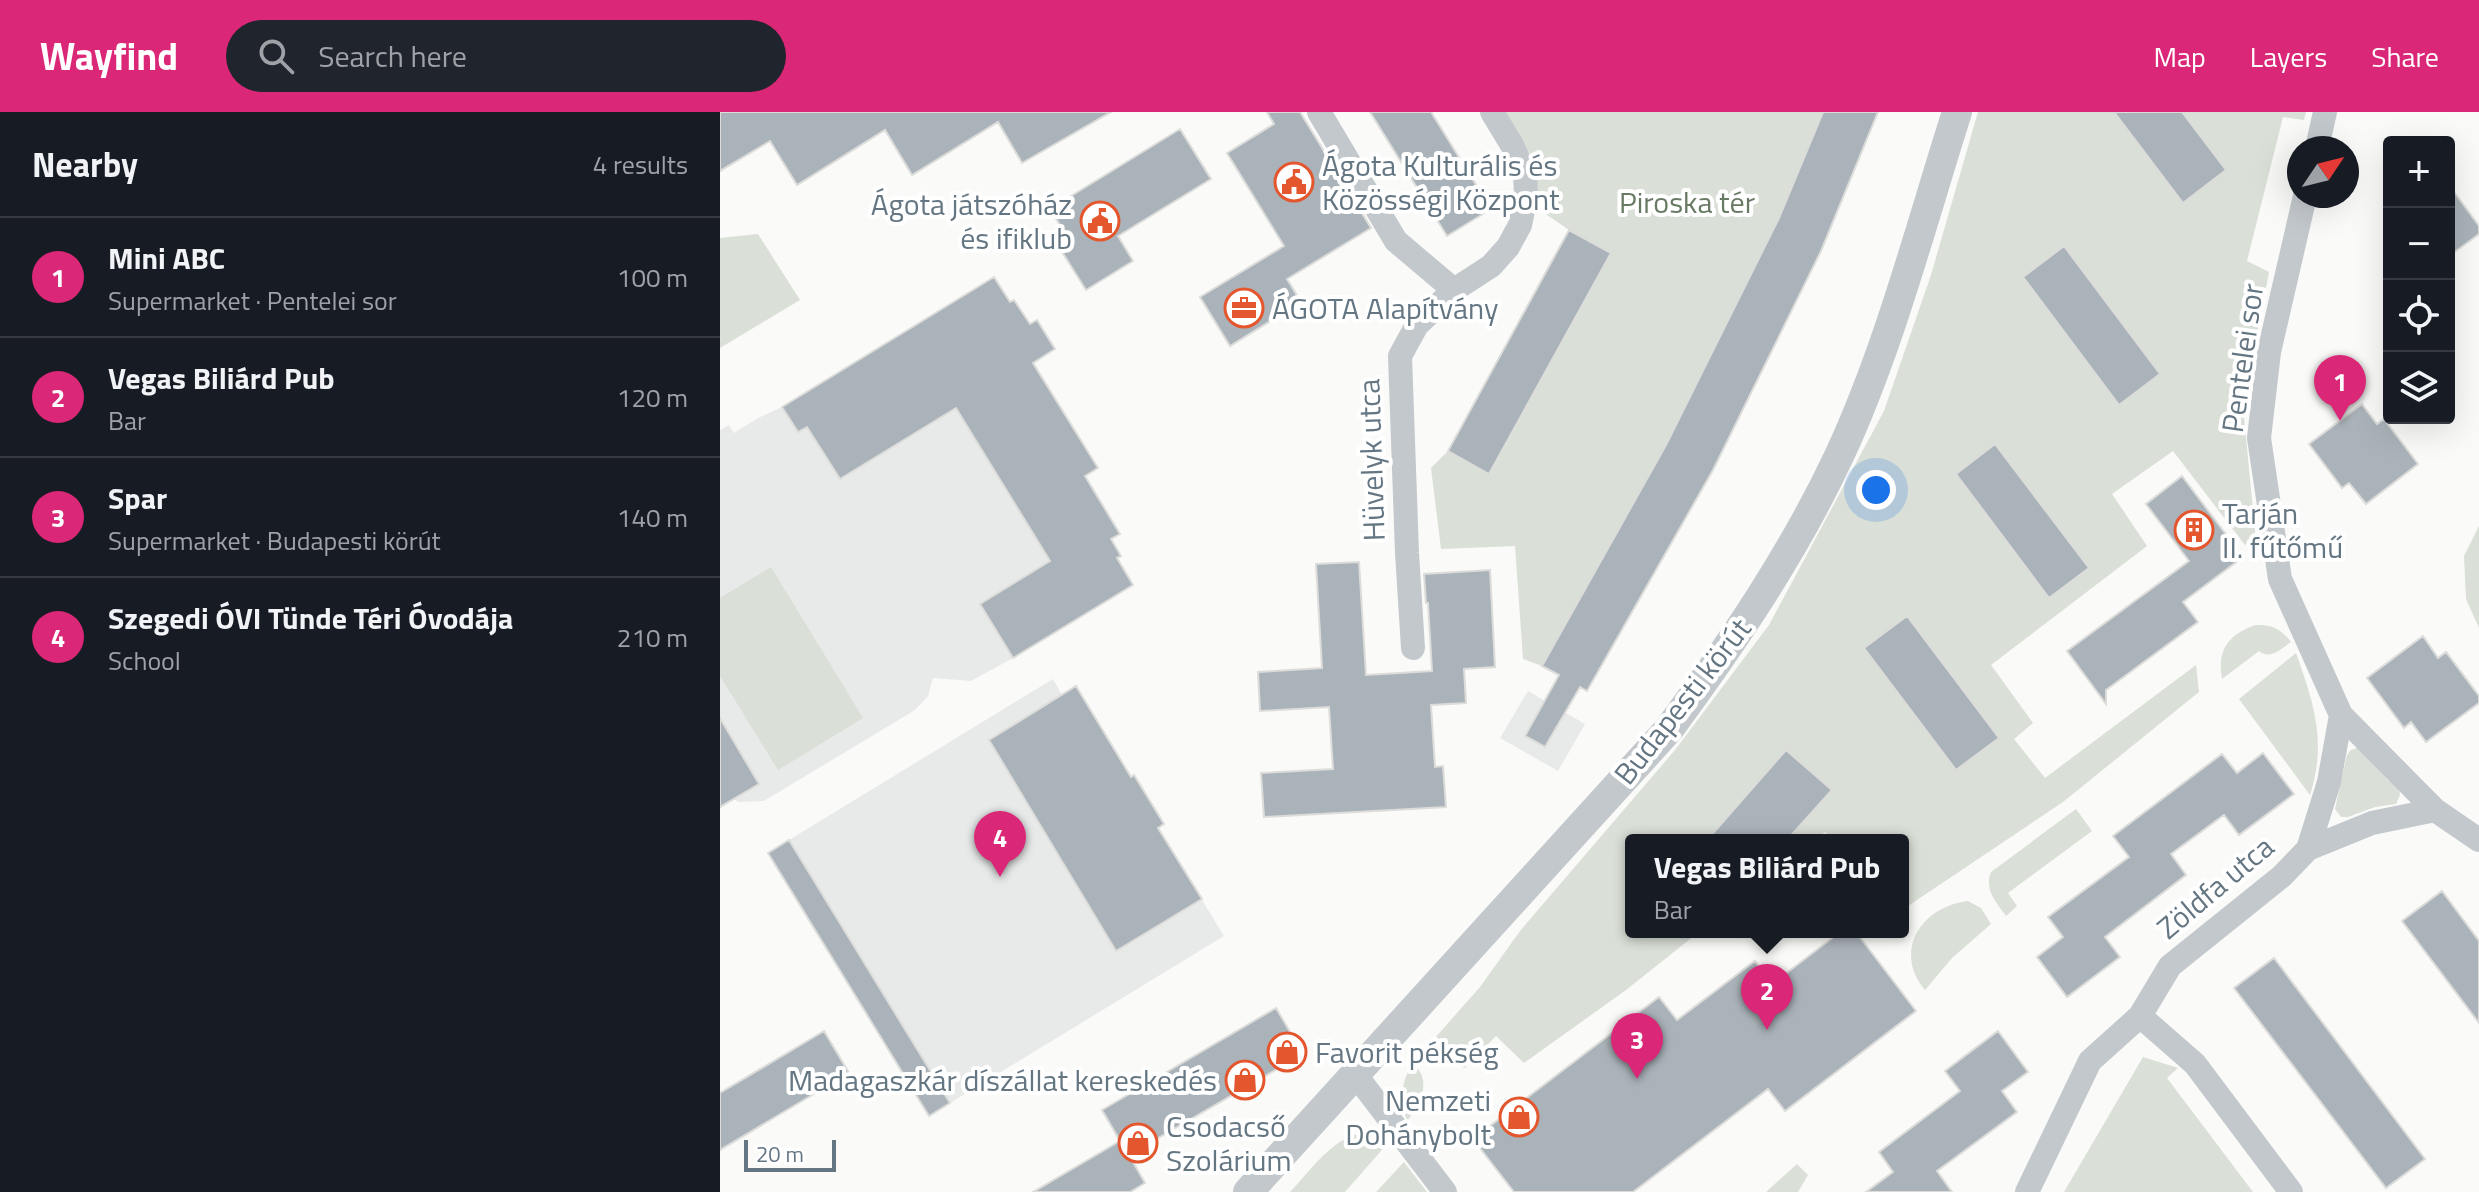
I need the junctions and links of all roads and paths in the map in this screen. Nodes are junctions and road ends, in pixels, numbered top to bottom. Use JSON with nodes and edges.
{"nodes":[{"id":1,"x":1319,"y":112,"type":"edge"},
{"id":2,"x":1492,"y":112,"type":"edge"},
{"id":3,"x":1957,"y":112,"type":"edge"},
{"id":4,"x":2325,"y":112,"type":"edge"},
{"id":5,"x":2320,"y":136,"type":"edge"},
{"id":6,"x":2302,"y":208,"type":"edge"},
{"id":7,"x":1454,"y":290,"type":"junction"},
{"id":8,"x":1413,"y":648,"type":"dead end"},
{"id":9,"x":2341,"y":715,"type":"junction"},
{"id":10,"x":2435,"y":810,"type":"junction"},
{"id":11,"x":2479,"y":840,"type":"edge"},
{"id":12,"x":2308,"y":849,"type":"junction"},
{"id":13,"x":2140,"y":1016,"type":"junction"},
{"id":14,"x":1355,"y":1074,"type":"junction"},
{"id":15,"x":1248,"y":1192,"type":"edge"},
{"id":16,"x":1445,"y":1192,"type":"edge"},
{"id":17,"x":2027,"y":1192,"type":"edge"},
{"id":18,"x":2291,"y":1192,"type":"edge"}],
"edges":[{"from":1,"to":7,"type":"street"},
{"from":2,"to":7,"type":"street","name":"Hüvelyk utca"},
{"from":3,"to":14,"type":"street","name":"Budapesti körút"},
{"from":4,"to":5,"type":"street"},
{"from":6,"to":9,"type":"street","name":"Pentelei sor"},
{"from":7,"to":8,"type":"street","name":"Hüvelyk utca"},
{"from":9,"to":10,"type":"street","name":"Pentelei sor"},
{"from":9,"to":12,"type":"street","name":"Zöldfa utca"},
{"from":10,"to":11,"type":"street","name":"Pentelei sor"},
{"from":10,"to":12,"type":"street","name":"Zöldfa utca"},
{"from":12,"to":13,"type":"street","name":"Zöldfa utca"},
{"from":13,"to":17,"type":"street","name":"Zöldfa utca"},
{"from":13,"to":18,"type":"street"},
{"from":14,"to":15,"type":"street","name":"Budapesti körút"},
{"from":14,"to":16,"type":"street"}]}
